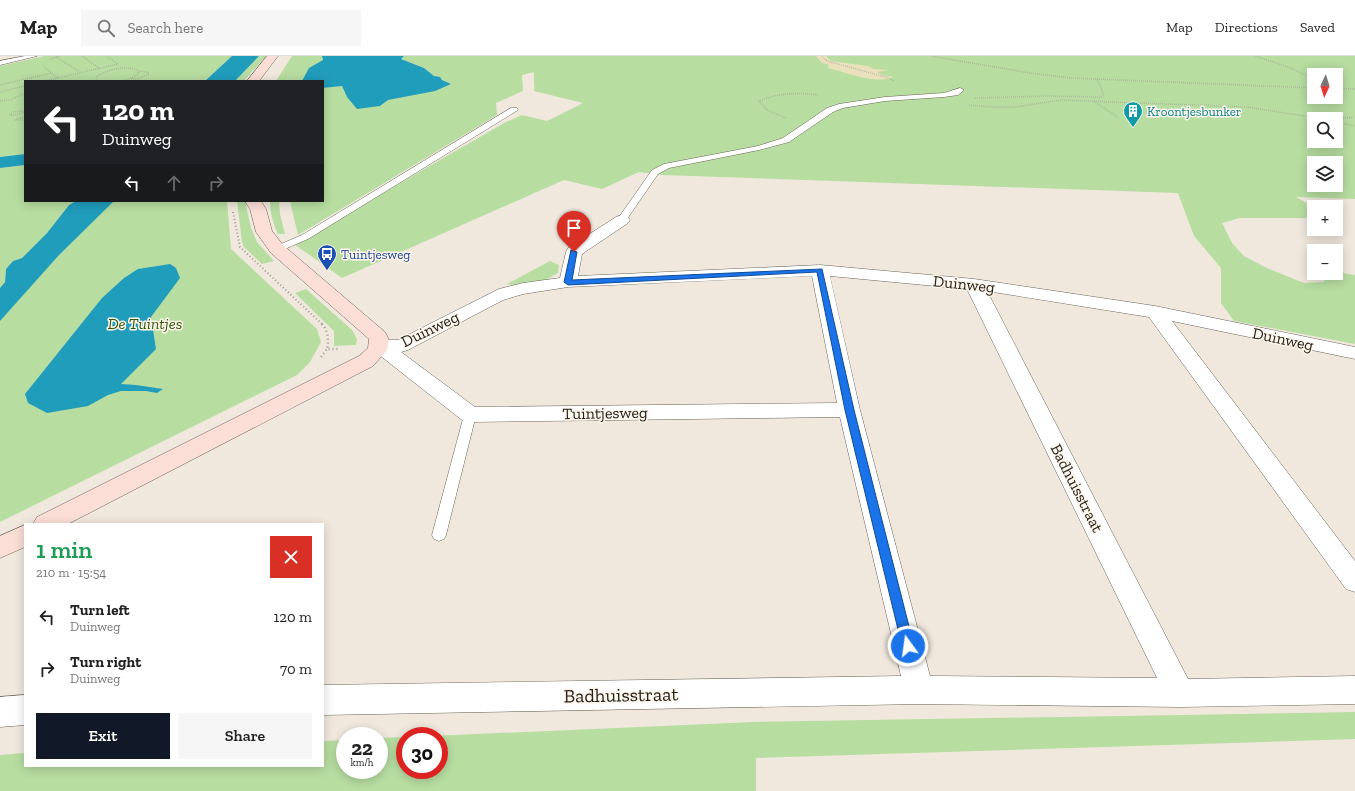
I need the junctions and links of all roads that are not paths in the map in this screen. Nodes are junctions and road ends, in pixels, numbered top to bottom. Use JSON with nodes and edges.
{"nodes":[{"id":1,"x":32,"y":56,"type":"edge"},
{"id":2,"x":273,"y":56,"type":"edge"},
{"id":3,"x":0,"y":63,"type":"edge"},
{"id":4,"x":254,"y":80,"type":"edge"},
{"id":5,"x":960,"y":90,"type":"dead end"},
{"id":6,"x":514,"y":110,"type":"dead end"},
{"id":7,"x":258,"y":204,"type":"edge"},
{"id":8,"x":622,"y":220,"type":"joint"},
{"id":9,"x":277,"y":249,"type":"junction"},
{"id":10,"x":820,"y":270,"type":"junction"},
{"id":11,"x":568,"y":282,"type":"junction"},
{"id":12,"x":974,"y":284,"type":"junction"},
{"id":13,"x":1155,"y":312,"type":"junction"},
{"id":14,"x":380,"y":346,"type":"junction"},
{"id":15,"x":1353,"y":354,"type":"edge"},
{"id":16,"x":849,"y":410,"type":"junction"},
{"id":17,"x":470,"y":415,"type":"junction"},
{"id":18,"x":48,"y":523,"type":"edge"},
{"id":19,"x":439,"y":535,"type":"dead end"},
{"id":20,"x":24,"y":536,"type":"edge"},
{"id":21,"x":0,"y":548,"type":"edge"},
{"id":22,"x":1355,"y":581,"type":"edge"},
{"id":23,"x":919,"y":690,"type":"junction"},
{"id":24,"x":1355,"y":690,"type":"edge"},
{"id":25,"x":1180,"y":692,"type":"junction"},
{"id":26,"x":324,"y":700,"type":"edge"},
{"id":27,"x":24,"y":710,"type":"edge"},
{"id":28,"x":0,"y":712,"type":"edge"}],
"edges":[{"from":1,"to":3,"type":"lane"},
{"from":2,"to":4,"type":"street"},
{"from":5,"to":8,"type":"lane"},
{"from":6,"to":9,"type":"lane"},
{"from":7,"to":9,"type":"street","name":"Duinweg"},
{"from":8,"to":11,"type":"street"},
{"from":9,"to":14,"type":"street","name":"Duinweg"},
{"from":10,"to":11,"type":"street","name":"Duinweg"},
{"from":10,"to":12,"type":"street","name":"Duinweg"},
{"from":10,"to":16,"type":"street"},
{"from":11,"to":14,"type":"street","name":"Duinweg"},
{"from":12,"to":13,"type":"street","name":"Duinweg"},
{"from":12,"to":25,"type":"street","name":"Badhuisstraat"},
{"from":13,"to":15,"type":"street","name":"Duinweg"},
{"from":13,"to":22,"type":"street"},
{"from":14,"to":17,"type":"street"},
{"from":14,"to":18,"type":"street"},
{"from":16,"to":17,"type":"street","name":"Tuintjesweg"},
{"from":16,"to":23,"type":"street"},
{"from":17,"to":19,"type":"lane"},
{"from":20,"to":21,"type":"street"},
{"from":23,"to":25,"type":"street","name":"Badhuisstraat"},
{"from":23,"to":26,"type":"street","name":"Badhuisstraat"},
{"from":24,"to":25,"type":"street","name":"Badhuisstraat"},
{"from":27,"to":28,"type":"street"}]}
